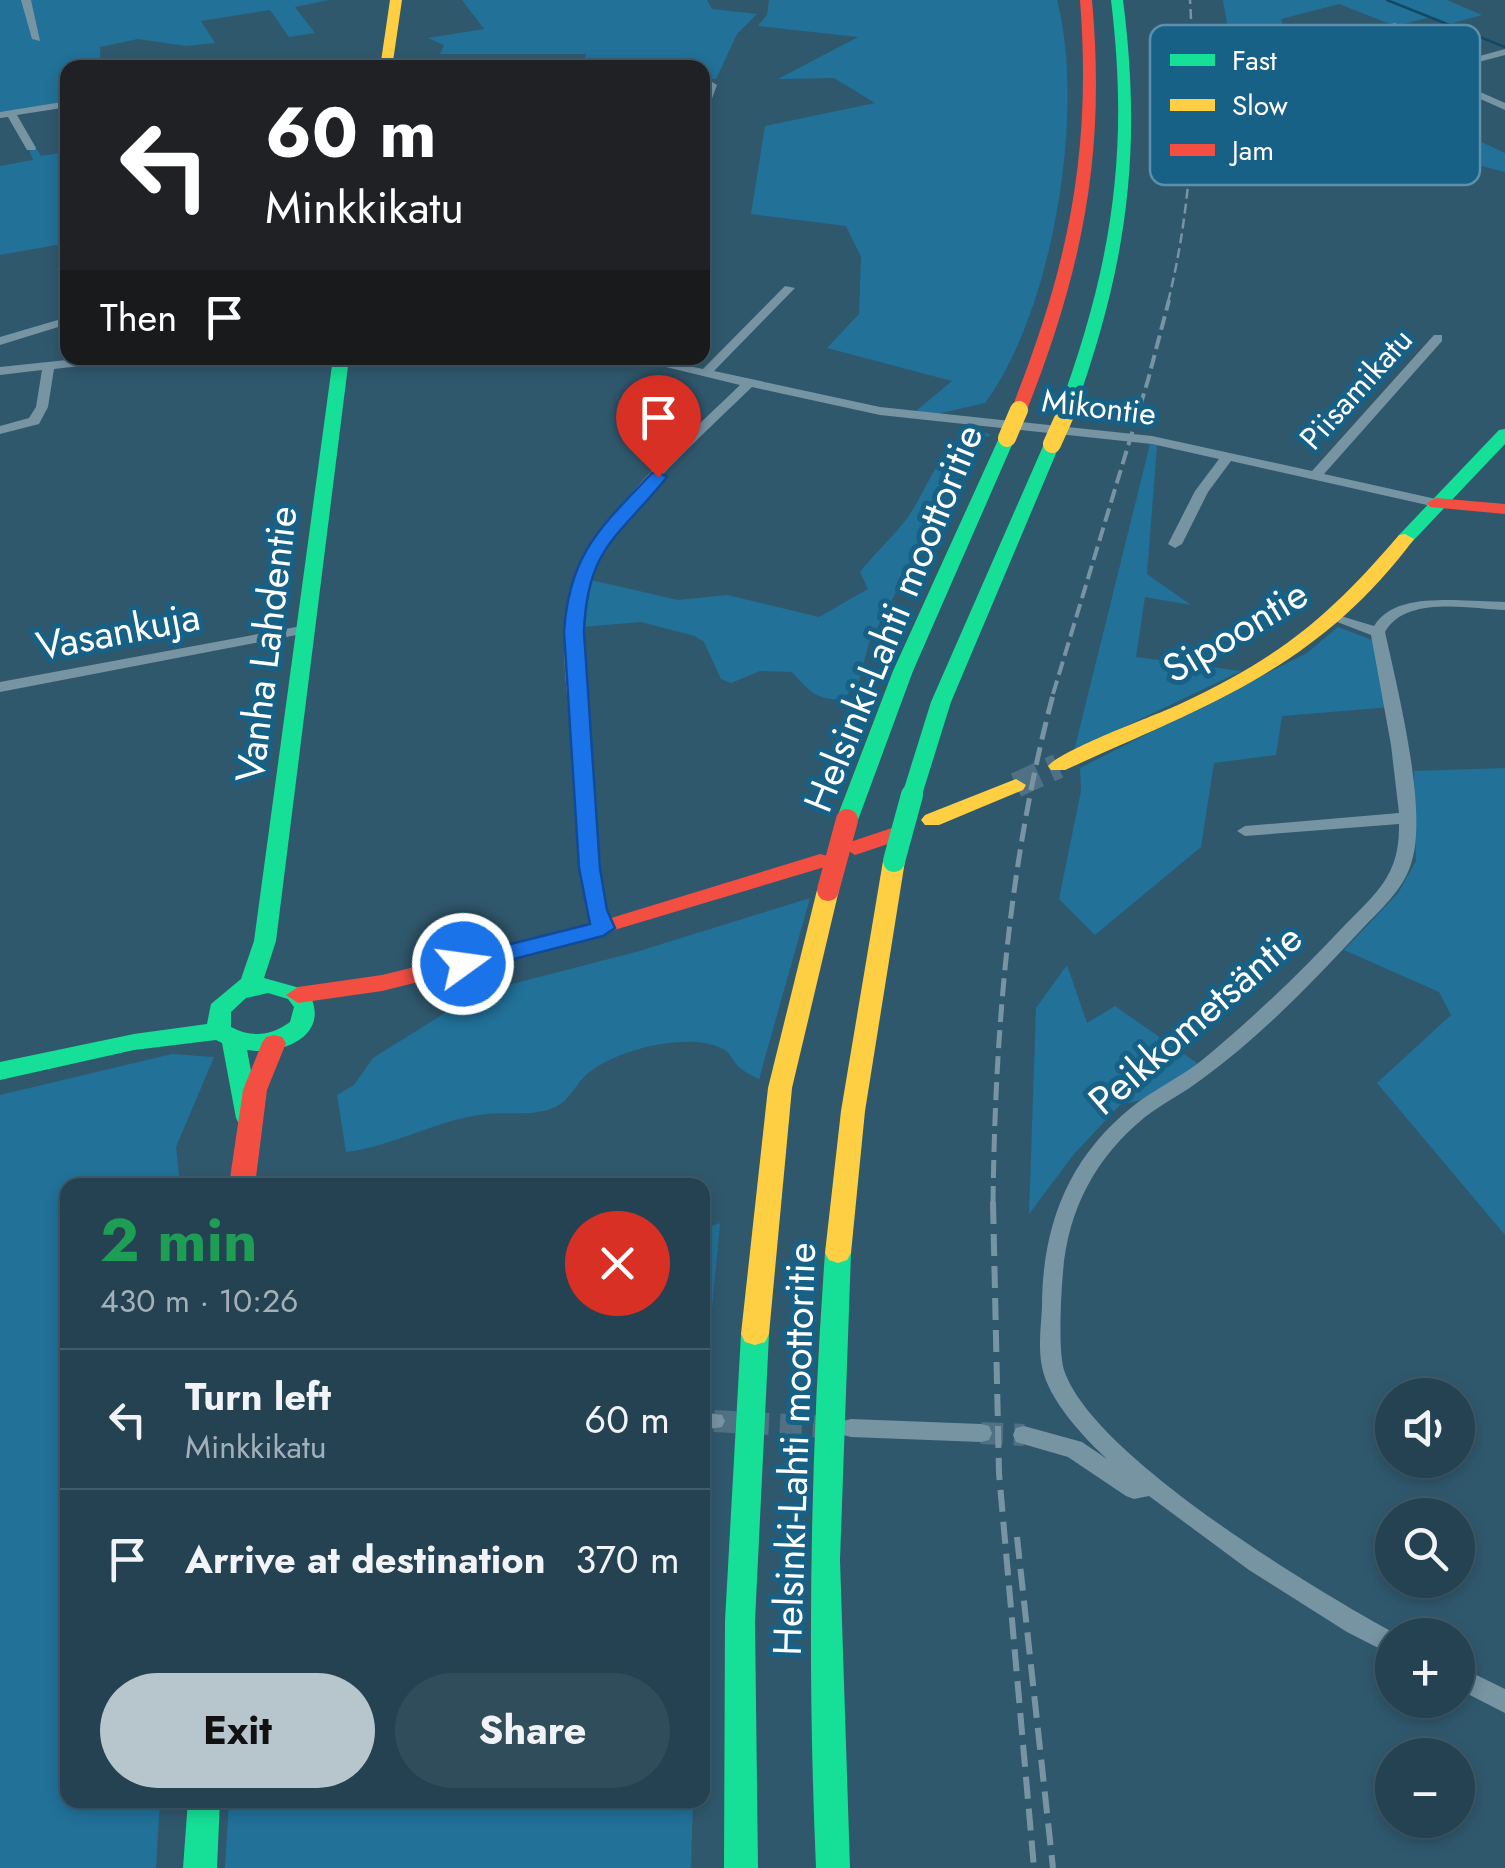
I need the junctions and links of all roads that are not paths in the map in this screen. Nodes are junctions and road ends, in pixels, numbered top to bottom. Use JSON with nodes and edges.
{"nodes":[{"id":1,"x":26,"y":0,"type":"edge"},
{"id":2,"x":396,"y":0,"type":"edge"},
{"id":3,"x":1086,"y":0,"type":"edge"},
{"id":4,"x":1117,"y":0,"type":"edge"},
{"id":5,"x":37,"y":39,"type":"dead end"},
{"id":6,"x":1505,"y":52,"type":"edge"},
{"id":7,"x":1480,"y":58,"type":"edge"},
{"id":8,"x":387,"y":60,"type":"edge"},
{"id":9,"x":712,"y":86,"type":"dead end"},
{"id":10,"x":710,"y":91,"type":"edge"},
{"id":11,"x":1480,"y":96,"type":"edge"},
{"id":12,"x":60,"y":105,"type":"edge"},
{"id":13,"x":1505,"y":107,"type":"edge"},
{"id":14,"x":6,"y":114,"type":"edge"},
{"id":15,"x":31,"y":148,"type":"dead end"},
{"id":16,"x":789,"y":288,"type":"dead end"},
{"id":17,"x":60,"y":322,"type":"edge"},
{"id":18,"x":1438,"y":338,"type":"dead end"},
{"id":19,"x":0,"y":341,"type":"edge"},
{"id":20,"x":0,"y":350,"type":"edge"},
{"id":21,"x":68,"y":365,"type":"edge"},
{"id":22,"x":340,"y":365,"type":"edge"},
{"id":23,"x":668,"y":365,"type":"edge"},
{"id":24,"x":48,"y":368,"type":"junction"},
{"id":25,"x":16,"y":370,"type":"junction"},
{"id":26,"x":0,"y":371,"type":"edge"},
{"id":27,"x":706,"y":373,"type":"junction"},
{"id":28,"x":750,"y":383,"type":"junction"},
{"id":29,"x":0,"y":430,"type":"edge"},
{"id":30,"x":1505,"y":434,"type":"edge"},
{"id":31,"x":1228,"y":456,"type":"junction"},
{"id":32,"x":1314,"y":476,"type":"junction"},
{"id":33,"x":1436,"y":503,"type":"junction"},
{"id":34,"x":1505,"y":509,"type":"edge"},
{"id":35,"x":1175,"y":544,"type":"dead end"},
{"id":36,"x":1505,"y":606,"type":"edge"},
{"id":37,"x":1334,"y":618,"type":"junction"},
{"id":38,"x":307,"y":629,"type":"junction"},
{"id":39,"x":1378,"y":632,"type":"junction"},
{"id":40,"x":0,"y":686,"type":"edge"},
{"id":41,"x":1058,"y":766,"type":"tunnel mouth"},
{"id":42,"x":1016,"y":785,"type":"tunnel mouth"},
{"id":43,"x":1405,"y":818,"type":"junction"},
{"id":44,"x":932,"y":820,"type":"dead end"},
{"id":45,"x":1245,"y":831,"type":"dead end"},
{"id":46,"x":892,"y":835,"type":"dead end"},
{"id":47,"x":855,"y":848,"type":"dead end"},
{"id":48,"x":820,"y":860,"type":"dead end"},
{"id":49,"x":603,"y":928,"type":"junction"},
{"id":50,"x":265,"y":941,"type":"junction"},
{"id":51,"x":371,"y":986,"type":"junction"},
{"id":52,"x":290,"y":991,"type":"junction"},
{"id":53,"x":233,"y":998,"type":"junction"},
{"id":54,"x":304,"y":1021,"type":"junction"},
{"id":55,"x":226,"y":1037,"type":"junction"},
{"id":56,"x":134,"y":1042,"type":"junction"},
{"id":57,"x":274,"y":1043,"type":"junction"},
{"id":58,"x":0,"y":1072,"type":"edge"},
{"id":59,"x":248,"y":1118,"type":"junction"},
{"id":60,"x":243,"y":1178,"type":"edge"},
{"id":61,"x":851,"y":1428,"type":"tunnel mouth"},
{"id":62,"x":981,"y":1433,"type":"tunnel mouth"},
{"id":63,"x":1024,"y":1435,"type":"tunnel mouth"},
{"id":64,"x":1150,"y":1486,"type":"junction"},
{"id":65,"x":1375,"y":1635,"type":"edge"},
{"id":66,"x":1475,"y":1687,"type":"edge"},
{"id":67,"x":1505,"y":1702,"type":"edge"},
{"id":68,"x":204,"y":1808,"type":"edge"},
{"id":69,"x":200,"y":1868,"type":"edge"},
{"id":70,"x":741,"y":1868,"type":"edge"},
{"id":71,"x":833,"y":1868,"type":"edge"}],
"edges":[{"from":1,"to":5,"type":"street"},
{"from":2,"to":8,"type":"main road"},
{"from":3,"to":70,"type":"main road","name":"Helsinki-Lahti moottoritie","bridge":true},
{"from":4,"to":71,"type":"main road","name":"Helsinki-Lahti moottoritie","bridge":true},
{"from":6,"to":7,"type":"street"},
{"from":9,"to":10,"type":"street"},
{"from":11,"to":13,"type":"street"},
{"from":12,"to":14,"type":"street"},
{"from":14,"to":15,"type":"street"},
{"from":16,"to":27,"type":"street"},
{"from":17,"to":19,"type":"street"},
{"from":18,"to":32,"type":"street","name":"Piisamikatu"},
{"from":20,"to":25,"type":"street"},
{"from":21,"to":24,"type":"street"},
{"from":22,"to":38,"type":"main road","name":"Vanha Lahdentie"},
{"from":23,"to":27,"type":"street","name":"Mikontie"},
{"from":24,"to":25,"type":"street"},
{"from":24,"to":29,"type":"street"},
{"from":25,"to":26,"type":"street"},
{"from":27,"to":28,"type":"street","name":"Mikontie"},
{"from":28,"to":31,"type":"street","name":"Mikontie"},
{"from":28,"to":49,"type":"street"},
{"from":30,"to":33,"type":"main road","name":"Sipoontie"},
{"from":31,"to":32,"type":"street","name":"Mikontie"},
{"from":31,"to":35,"type":"street"},
{"from":32,"to":33,"type":"street","name":"Mikontie"},
{"from":33,"to":34,"type":"main road"},
{"from":33,"to":37,"type":"main road","name":"Sipoontie"},
{"from":36,"to":39,"type":"street"},
{"from":37,"to":39,"type":"street"},
{"from":37,"to":41,"type":"main road","name":"Sipoontie"},
{"from":38,"to":40,"type":"street","name":"Vasankuja"},
{"from":38,"to":50,"type":"main road","name":"Vanha Lahdentie"},
{"from":39,"to":43,"type":"street","name":"Peikkometsäntie"},
{"from":42,"to":44,"type":"main road"},
{"from":43,"to":45,"type":"street"},
{"from":43,"to":64,"type":"street","name":"Peikkometsäntie"},
{"from":46,"to":47,"type":"main road"},
{"from":48,"to":49,"type":"main road"},
{"from":49,"to":51,"type":"main road"},
{"from":50,"to":52,"type":"main road","name":"Vanha Lahdentie"},
{"from":50,"to":53,"type":"main road","name":"Vanha Lahdentie"},
{"from":51,"to":52,"type":"main road"},
{"from":51,"to":54,"type":"main road"},
{"from":52,"to":53,"type":"main road"},
{"from":52,"to":54,"type":"main road"},
{"from":53,"to":55,"type":"main road"},
{"from":53,"to":56,"type":"main road"},
{"from":54,"to":57,"type":"main road"},
{"from":55,"to":56,"type":"main road"},
{"from":55,"to":57,"type":"main road"},
{"from":55,"to":59,"type":"main road"},
{"from":56,"to":58,"type":"main road"},
{"from":57,"to":59,"type":"main road"},
{"from":59,"to":60,"type":"main road"},
{"from":61,"to":62,"type":"street"},
{"from":63,"to":64,"type":"street"},
{"from":64,"to":65,"type":"street"},
{"from":66,"to":67,"type":"street"},
{"from":68,"to":69,"type":"main road"}]}
